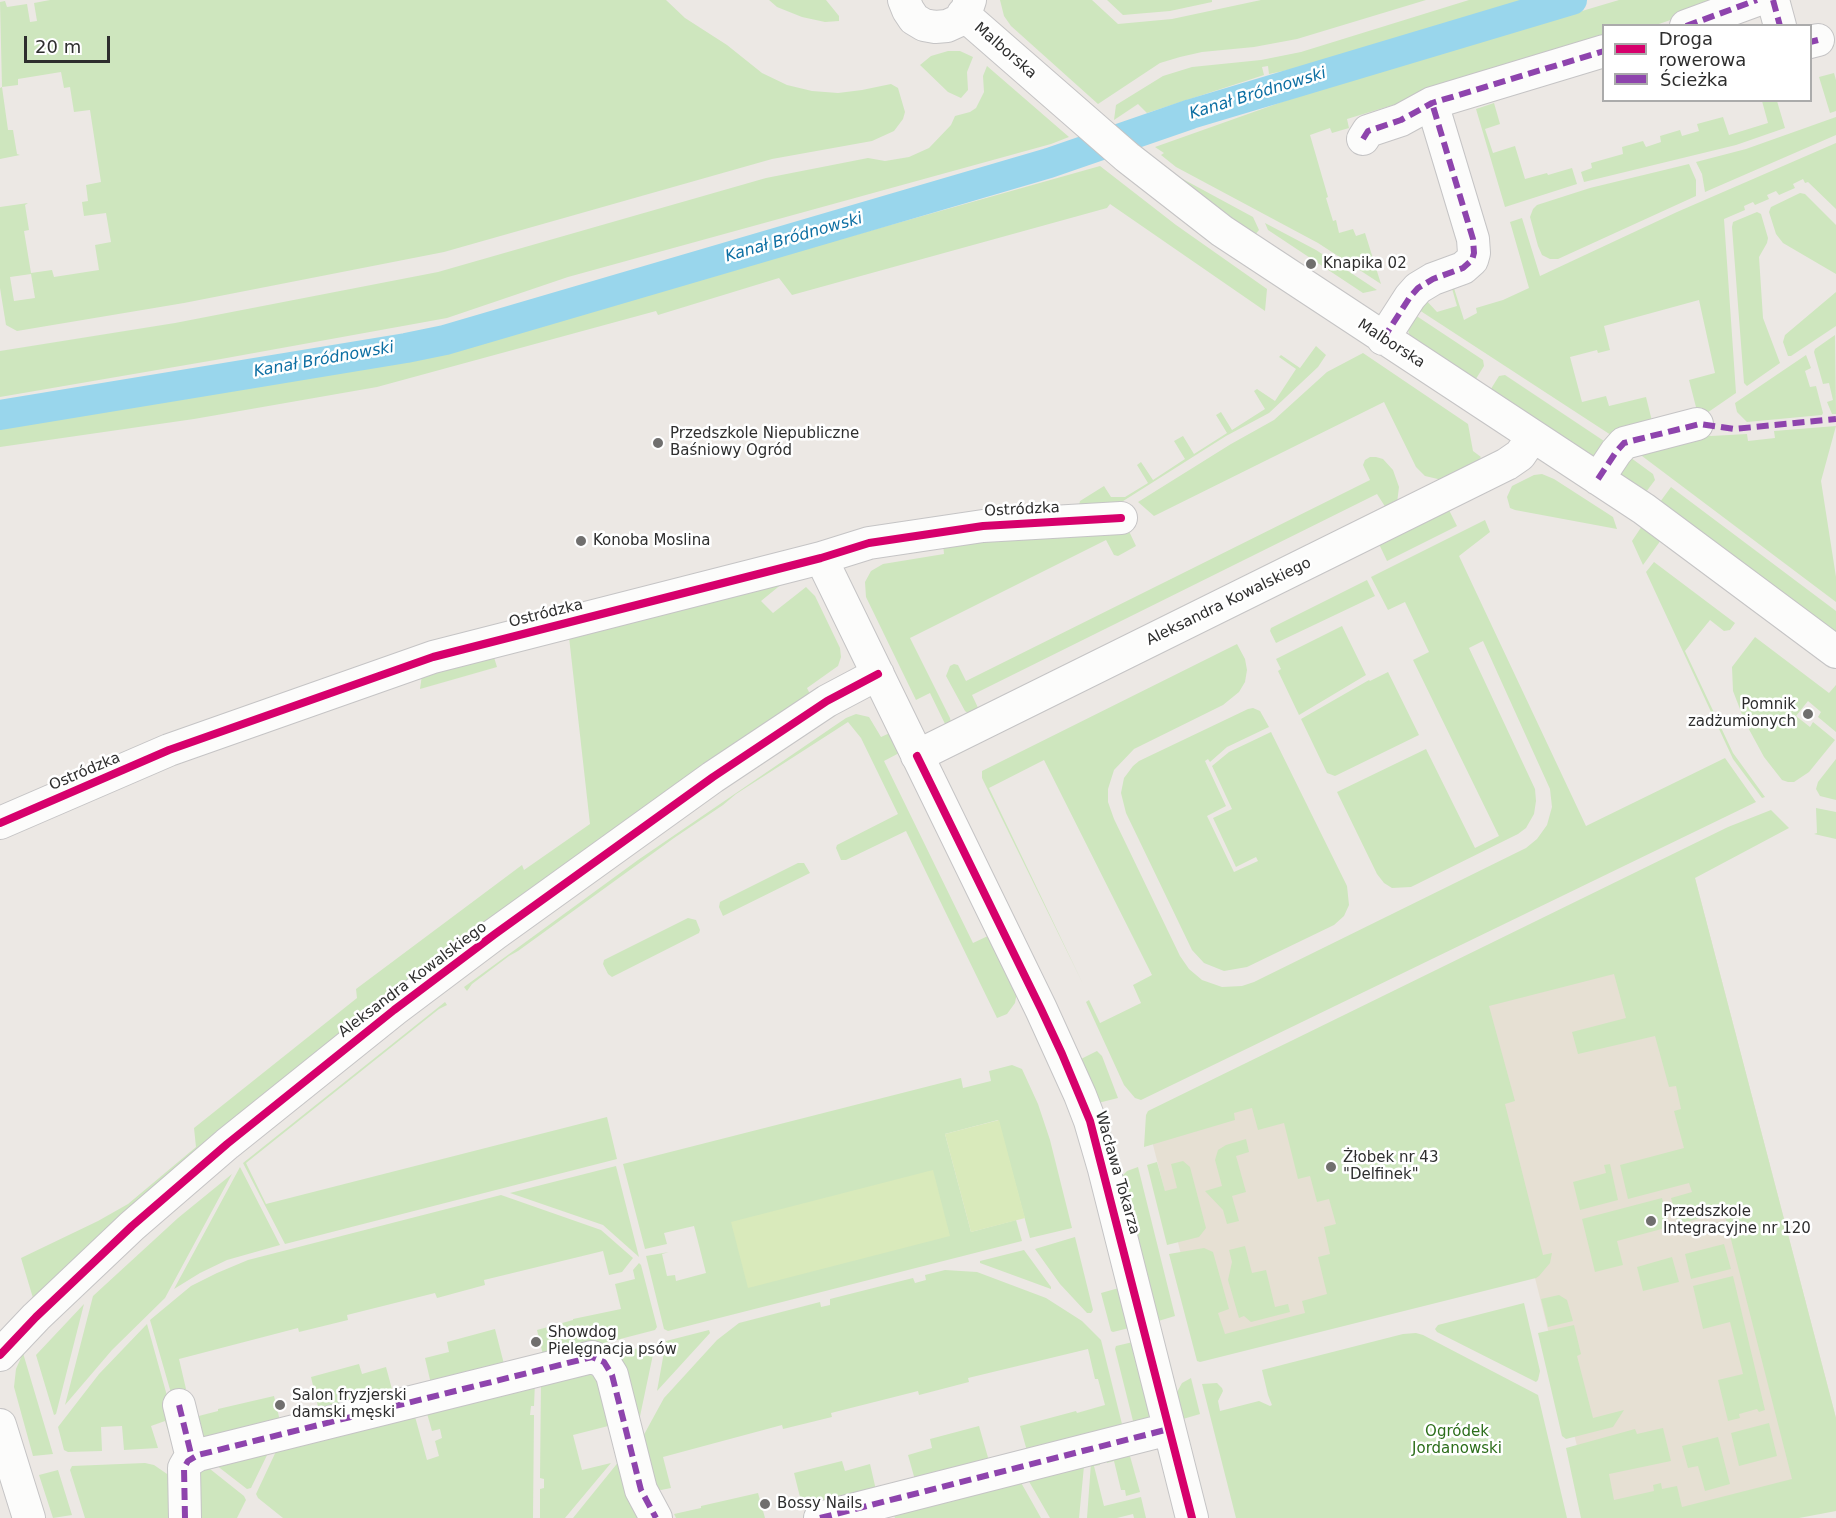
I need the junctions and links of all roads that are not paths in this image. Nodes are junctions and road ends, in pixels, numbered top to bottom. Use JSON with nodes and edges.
{"nodes":[{"id":1,"x":904,"y":0,"type":"edge"},
{"id":2,"x":1757,"y":0,"type":"edge"},
{"id":3,"x":1773,"y":0,"type":"edge"},
{"id":4,"x":967,"y":7,"type":"edge"},
{"id":5,"x":1691,"y":24,"type":"edge"},
{"id":6,"x":1779,"y":24,"type":"edge"},
{"id":7,"x":1602,"y":52,"type":"edge"},
{"id":8,"x":1432,"y":103,"type":"junction"},
{"id":9,"x":1363,"y":139,"type":"dead end"},
{"id":10,"x":1383,"y":339,"type":"junction"},
{"id":11,"x":1696,"y":424,"type":"dead end"},
{"id":12,"x":1533,"y":436,"type":"junction"},
{"id":13,"x":1598,"y":479,"type":"junction"},
{"id":14,"x":1121,"y":518,"type":"dead end"},
{"id":15,"x":822,"y":558,"type":"junction"},
{"id":16,"x":1836,"y":652,"type":"edge"},
{"id":17,"x":878,"y":674,"type":"junction"},
{"id":18,"x":917,"y":756,"type":"junction"},
{"id":19,"x":0,"y":823,"type":"edge"},
{"id":20,"x":0,"y":1355,"type":"edge"},
{"id":21,"x":178,"y":1405,"type":"dead end"},
{"id":22,"x":0,"y":1425,"type":"edge"},
{"id":23,"x":1169,"y":1429,"type":"junction"},
{"id":24,"x":192,"y":1458,"type":"junction"},
{"id":25,"x":29,"y":1518,"type":"edge"},
{"id":26,"x":185,"y":1518,"type":"edge"},
{"id":27,"x":656,"y":1518,"type":"edge"},
{"id":28,"x":820,"y":1518,"type":"edge"},
{"id":29,"x":1192,"y":1518,"type":"edge"}],
"edges":[{"from":1,"to":4,"type":"street"},
{"from":2,"to":5,"type":"street"},
{"from":3,"to":6,"type":"street"},
{"from":4,"to":10,"type":"street","name":"Malborska"},
{"from":7,"to":8,"type":"street"},
{"from":8,"to":9,"type":"street"},
{"from":8,"to":10,"type":"street"},
{"from":10,"to":12,"type":"street","name":"Malborska"},
{"from":11,"to":13,"type":"street"},
{"from":12,"to":13,"type":"street","name":"Malborska"},
{"from":12,"to":18,"type":"street","name":"Aleksandra Kowalskiego"},
{"from":13,"to":16,"type":"street","name":"Malborska"},
{"from":14,"to":15,"type":"street","name":"Ostródzka"},
{"from":15,"to":17,"type":"street","name":"Wacława Tokarza"},
{"from":15,"to":19,"type":"street","name":"Ostródzka"},
{"from":17,"to":18,"type":"street","name":"Wacława Tokarza"},
{"from":17,"to":20,"type":"street","name":"Aleksandra Kowalskiego"},
{"from":18,"to":23,"type":"street","name":"Wacława Tokarza"},
{"from":21,"to":24,"type":"street"},
{"from":22,"to":25,"type":"street"},
{"from":23,"to":28,"type":"street"},
{"from":23,"to":29,"type":"street","name":"Wacława Tokarza"},
{"from":24,"to":26,"type":"street"},
{"from":24,"to":27,"type":"street"}]}
